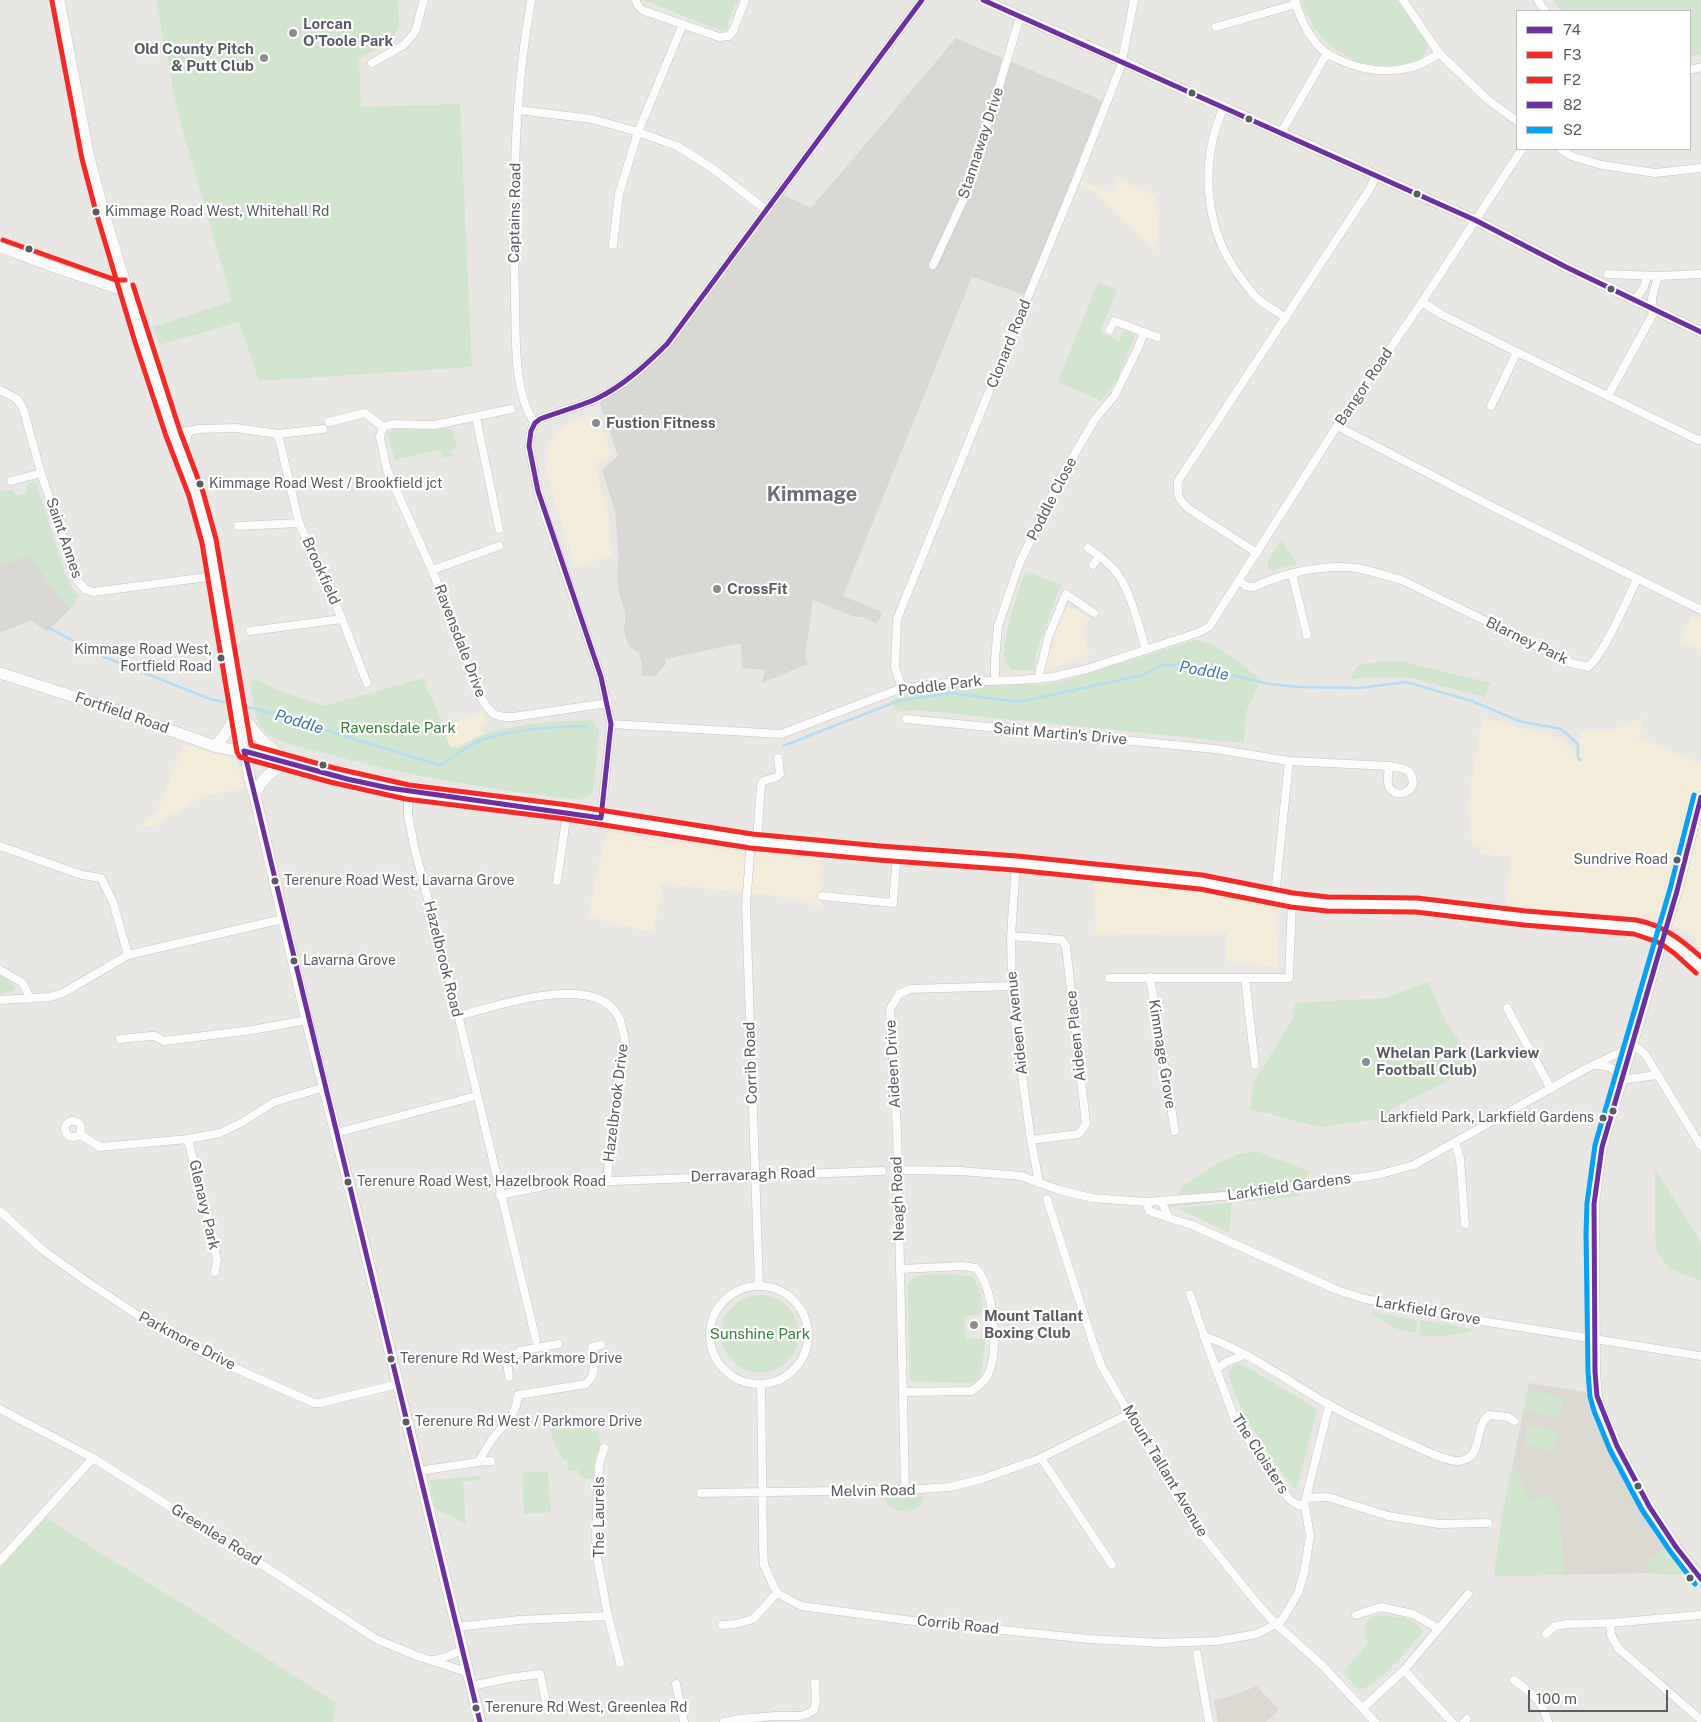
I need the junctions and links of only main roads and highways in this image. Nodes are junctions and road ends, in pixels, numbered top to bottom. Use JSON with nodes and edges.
{"nodes":[{"id":1,"x":59,"y":0,"type":"edge"},
{"id":2,"x":0,"y":673,"type":"edge"},
{"id":3,"x":238,"y":712,"type":"junction"},
{"id":4,"x":214,"y":746,"type":"junction"},
{"id":5,"x":244,"y":752,"type":"junction"},
{"id":6,"x":289,"y":763,"type":"junction"},
{"id":7,"x":255,"y":796,"type":"junction"},
{"id":8,"x":1701,"y":967,"type":"edge"},
{"id":9,"x":480,"y":1722,"type":"edge"}],
"edges":[{"from":1,"to":3,"type":"main road"},
{"from":2,"to":4,"type":"main road","name":"Fortfield Road"},
{"from":3,"to":4,"type":"main road"},
{"from":3,"to":5,"type":"main road"},
{"from":3,"to":6,"type":"main road"},
{"from":4,"to":5,"type":"main road","name":"Fortfield Road"},
{"from":5,"to":6,"type":"main road","name":"Fortfield Road"},
{"from":5,"to":7,"type":"main road"},
{"from":6,"to":7,"type":"main road"},
{"from":6,"to":8,"type":"main road","name":"Fortfield Road"},
{"from":7,"to":9,"type":"main road"}]}
